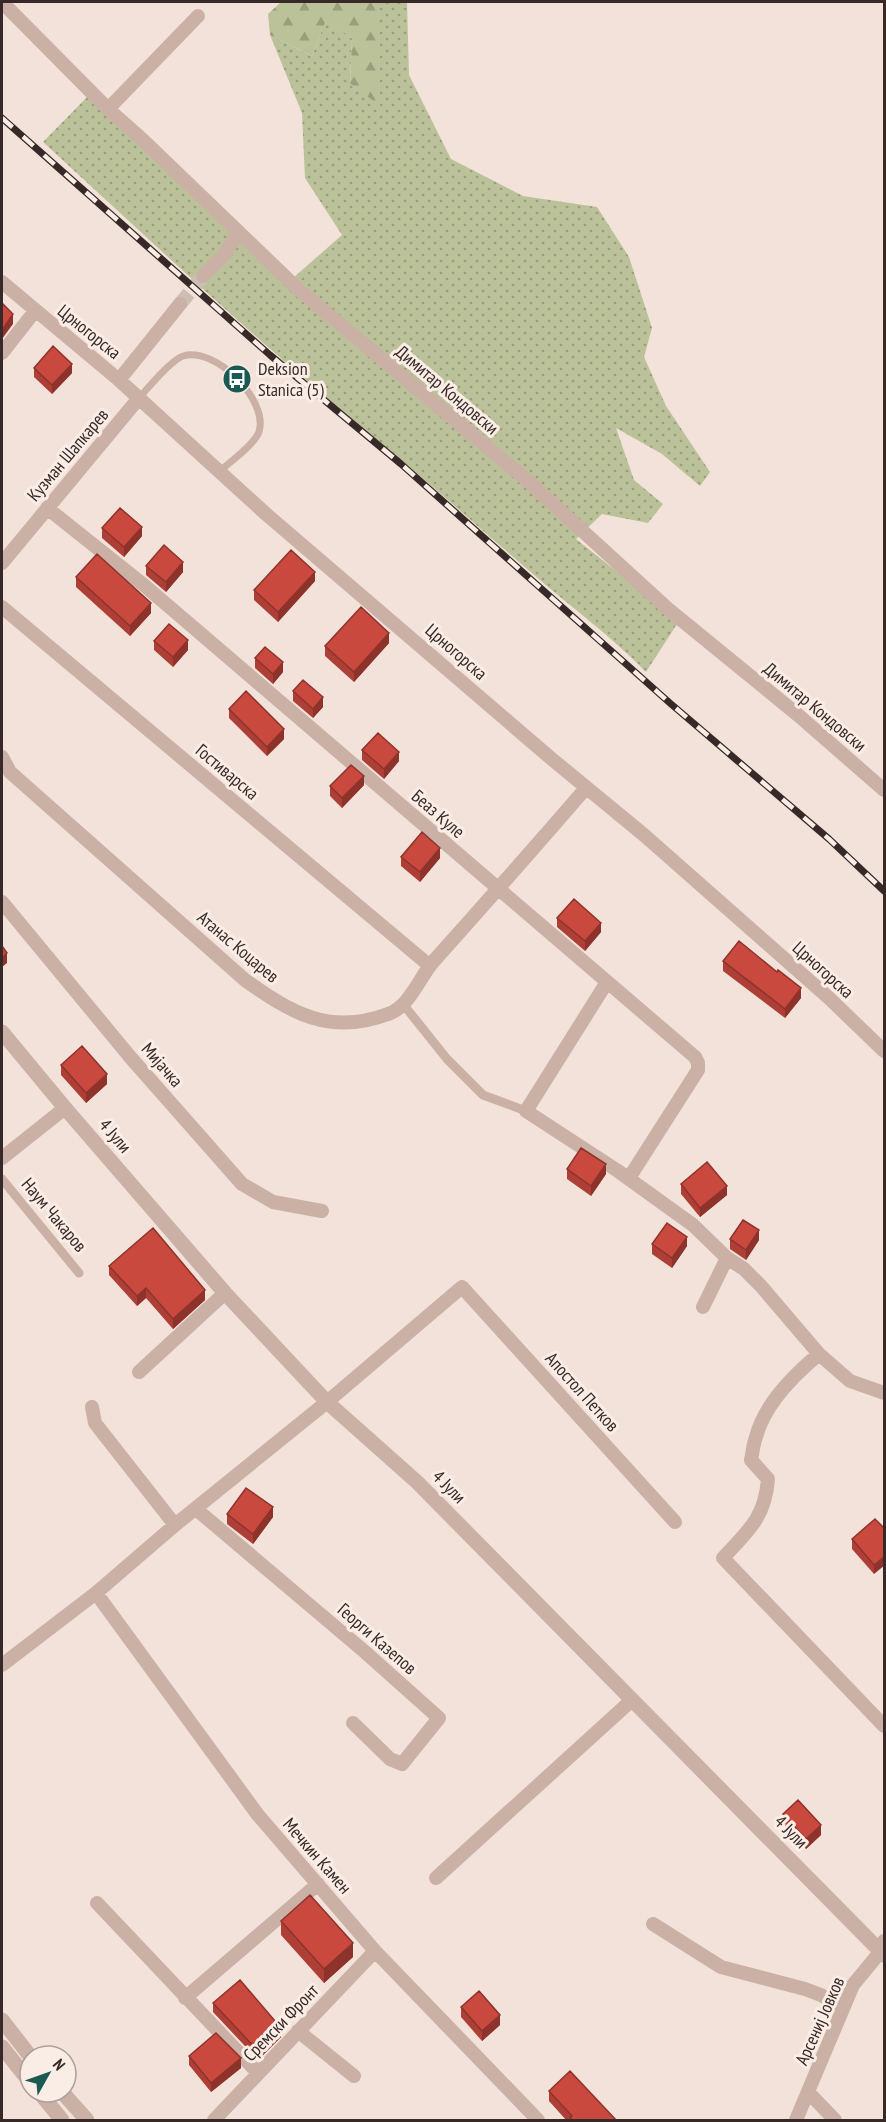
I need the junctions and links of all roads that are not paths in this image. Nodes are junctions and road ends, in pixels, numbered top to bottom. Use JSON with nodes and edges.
{"nodes":[{"id":1,"x":2,"y":2,"type":"edge"},
{"id":2,"x":198,"y":16,"type":"dead end"},
{"id":3,"x":108,"y":109,"type":"junction"},
{"id":4,"x":239,"y":232,"type":"junction"},
{"id":5,"x":203,"y":276,"type":"tunnel mouth"},
{"id":6,"x":2,"y":282,"type":"edge"},
{"id":7,"x":180,"y":303,"type":"tunnel mouth"},
{"id":8,"x":35,"y":311,"type":"junction"},
{"id":9,"x":2,"y":353,"type":"edge"},
{"id":10,"x":119,"y":380,"type":"junction"},
{"id":11,"x":139,"y":398,"type":"junction"},
{"id":12,"x":220,"y":471,"type":"junction"},
{"id":13,"x":47,"y":508,"type":"junction"},
{"id":14,"x":2,"y":563,"type":"edge"},
{"id":15,"x":2,"y":607,"type":"edge"},
{"id":16,"x":2,"y":757,"type":"edge"},
{"id":17,"x":586,"y":788,"type":"junction"},
{"id":18,"x":885,"y":790,"type":"edge"},
{"id":19,"x":499,"y":890,"type":"junction"},
{"id":20,"x":2,"y":902,"type":"edge"},
{"id":21,"x":430,"y":966,"type":"junction"},
{"id":22,"x":607,"y":982,"type":"junction"},
{"id":23,"x":403,"y":1004,"type":"junction"},
{"id":24,"x":2,"y":1032,"type":"edge"},
{"id":25,"x":885,"y":1051,"type":"edge"},
{"id":26,"x":65,"y":1108,"type":"junction"},
{"id":27,"x":526,"y":1111,"type":"junction"},
{"id":28,"x":2,"y":1158,"type":"edge"},
{"id":29,"x":629,"y":1178,"type":"junction"},
{"id":30,"x":2,"y":1179,"type":"edge"},
{"id":31,"x":322,"y":1211,"type":"dead end"},
{"id":32,"x":727,"y":1258,"type":"junction"},
{"id":33,"x":79,"y":1274,"type":"dead end"},
{"id":34,"x":225,"y":1293,"type":"junction"},
{"id":35,"x":703,"y":1307,"type":"dead end"},
{"id":36,"x":819,"y":1354,"type":"junction"},
{"id":37,"x":139,"y":1372,"type":"dead end"},
{"id":38,"x":885,"y":1393,"type":"edge"},
{"id":39,"x":327,"y":1402,"type":"junction"},
{"id":40,"x":92,"y":1407,"type":"dead end"},
{"id":41,"x":196,"y":1509,"type":"junction"},
{"id":42,"x":675,"y":1522,"type":"dead end"},
{"id":43,"x":175,"y":1525,"type":"junction"},
{"id":44,"x":96,"y":1593,"type":"junction"},
{"id":45,"x":2,"y":1665,"type":"edge"},
{"id":46,"x":632,"y":1700,"type":"junction"},
{"id":47,"x":353,"y":1723,"type":"dead end"},
{"id":48,"x":885,"y":1726,"type":"edge"},
{"id":49,"x":436,"y":1878,"type":"dead end"},
{"id":50,"x":318,"y":1884,"type":"junction"},
{"id":51,"x":97,"y":1903,"type":"dead end"},
{"id":52,"x":653,"y":1924,"type":"dead end"},
{"id":53,"x":883,"y":1949,"type":"edge"},
{"id":54,"x":375,"y":1951,"type":"junction"},
{"id":55,"x":186,"y":1998,"type":"junction"},
{"id":56,"x":843,"y":2008,"type":"junction"},
{"id":57,"x":2,"y":2020,"type":"edge"},
{"id":58,"x":298,"y":2031,"type":"junction"},
{"id":59,"x":21,"y":2044,"type":"edge"},
{"id":60,"x":2,"y":2047,"type":"edge"},
{"id":61,"x":18,"y":2067,"type":"edge"},
{"id":62,"x":258,"y":2073,"type":"junction"},
{"id":63,"x":354,"y":2076,"type":"dead end"},
{"id":64,"x":809,"y":2093,"type":"junction"},
{"id":65,"x":49,"y":2104,"type":"edge"},
{"id":66,"x":72,"y":2104,"type":"edge"},
{"id":67,"x":62,"y":2121,"type":"edge"},
{"id":68,"x":87,"y":2121,"type":"edge"},
{"id":69,"x":214,"y":2121,"type":"edge"},
{"id":70,"x":538,"y":2121,"type":"edge"},
{"id":71,"x":796,"y":2121,"type":"edge"},
{"id":72,"x":835,"y":2121,"type":"edge"}],
"edges":[{"from":1,"to":3,"type":"street","name":"Димитар Кондовски"},
{"from":2,"to":3,"type":"street"},
{"from":3,"to":4,"type":"street","name":"Димитар Кондовски"},
{"from":4,"to":5,"type":"street"},
{"from":4,"to":18,"type":"street","name":"Димитар Кондовски"},
{"from":6,"to":8,"type":"street","name":"Црногорска"},
{"from":7,"to":10,"type":"street"},
{"from":8,"to":9,"type":"street"},
{"from":8,"to":10,"type":"street","name":"Црногорска"},
{"from":10,"to":11,"type":"street","name":"Црногорска"},
{"from":11,"to":12,"type":"street","name":"Црногорска"},
{"from":11,"to":12,"type":"lane"},
{"from":11,"to":13,"type":"street","name":"Кузман Шапкарев"},
{"from":12,"to":17,"type":"street","name":"Црногорска"},
{"from":13,"to":14,"type":"street","name":"Кузман Шапкарев"},
{"from":13,"to":19,"type":"street","name":"Беаз Куле"},
{"from":15,"to":21,"type":"street","name":"Гостиварска"},
{"from":16,"to":23,"type":"street","name":"Атанас Коцарев"},
{"from":17,"to":19,"type":"street","name":"Атанас Коцарев"},
{"from":17,"to":25,"type":"street","name":"Црногорска"},
{"from":19,"to":21,"type":"street","name":"Атанас Коцарев"},
{"from":19,"to":22,"type":"street","name":"Беаз Куле"},
{"from":20,"to":31,"type":"street","name":"Мијачка"},
{"from":21,"to":23,"type":"street","name":"Атанас Коцарев"},
{"from":22,"to":27,"type":"street"},
{"from":22,"to":29,"type":"street","name":"Беаз Куле"},
{"from":23,"to":27,"type":"street"},
{"from":24,"to":26,"type":"street","name":"4 Јули"},
{"from":26,"to":28,"type":"street"},
{"from":26,"to":34,"type":"street","name":"4 Јули"},
{"from":27,"to":29,"type":"street"},
{"from":29,"to":32,"type":"street"},
{"from":30,"to":33,"type":"street","name":"Наум Чакаров"},
{"from":32,"to":35,"type":"street"},
{"from":32,"to":36,"type":"street"},
{"from":34,"to":37,"type":"street"},
{"from":34,"to":39,"type":"street","name":"4 Јули"},
{"from":36,"to":38,"type":"street"},
{"from":36,"to":48,"type":"street"},
{"from":39,"to":41,"type":"street"},
{"from":39,"to":42,"type":"street","name":"Апостол Петков"},
{"from":39,"to":46,"type":"street","name":"4 Јули"},
{"from":40,"to":43,"type":"street"},
{"from":41,"to":43,"type":"street"},
{"from":41,"to":47,"type":"street","name":"Георги Казепов"},
{"from":43,"to":44,"type":"street"},
{"from":44,"to":45,"type":"street"},
{"from":44,"to":50,"type":"street","name":"Мечкин Камен"},
{"from":46,"to":49,"type":"street"},
{"from":46,"to":53,"type":"street","name":"4 Јули"},
{"from":50,"to":54,"type":"street","name":"Мечкин Камен"},
{"from":50,"to":55,"type":"street"},
{"from":51,"to":55,"type":"street"},
{"from":52,"to":56,"type":"street"},
{"from":53,"to":56,"type":"street","name":"Арсениј Јовков"},
{"from":54,"to":58,"type":"street","name":"Сремски Фронт"},
{"from":54,"to":70,"type":"street","name":"Мечкин Камен"},
{"from":55,"to":62,"type":"street"},
{"from":56,"to":64,"type":"street","name":"Арсениј Јовков"},
{"from":57,"to":59,"type":"street"},
{"from":58,"to":62,"type":"street","name":"Сремски Фронт"},
{"from":58,"to":63,"type":"street"},
{"from":60,"to":61,"type":"street"},
{"from":62,"to":69,"type":"street","name":"Сремски Фронт"},
{"from":64,"to":71,"type":"street","name":"Арсениј Јовков"},
{"from":64,"to":72,"type":"street"},
{"from":65,"to":67,"type":"street"},
{"from":66,"to":68,"type":"street"}]}
